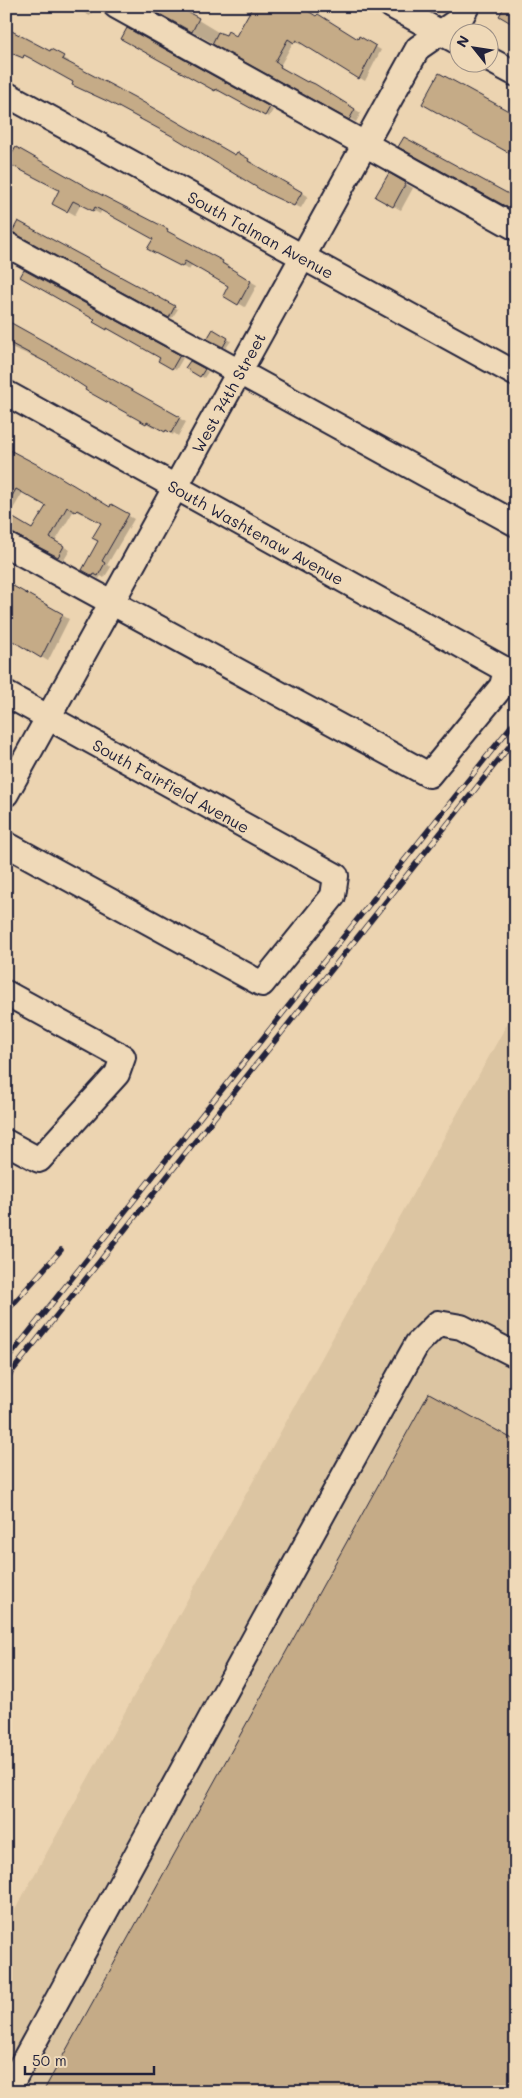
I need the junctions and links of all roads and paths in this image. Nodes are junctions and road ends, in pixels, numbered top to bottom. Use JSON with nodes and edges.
{"nodes":[{"id":1,"x":116,"y":6,"type":"edge"},
{"id":2,"x":392,"y":6,"type":"edge"},
{"id":3,"x":467,"y":6,"type":"edge"},
{"id":4,"x":458,"y":22,"type":"edge"},
{"id":5,"x":450,"y":38,"type":"edge"},
{"id":6,"x":500,"y":65,"type":"edge"},
{"id":7,"x":516,"y":74,"type":"edge"},
{"id":8,"x":6,"y":94,"type":"edge"},
{"id":9,"x":365,"y":144,"type":"junction"},
{"id":10,"x":516,"y":228,"type":"edge"},
{"id":11,"x":6,"y":244,"type":"edge"},
{"id":12,"x":302,"y":257,"type":"junction"},
{"id":13,"x":239,"y":372,"type":"junction"},
{"id":14,"x":516,"y":374,"type":"edge"},
{"id":15,"x":6,"y":393,"type":"edge"},
{"id":16,"x":176,"y":486,"type":"junction"},
{"id":17,"x":516,"y":524,"type":"edge"},
{"id":18,"x":6,"y":545,"type":"edge"},
{"id":19,"x":112,"y":603,"type":"junction"},
{"id":20,"x":6,"y":694,"type":"edge"},
{"id":21,"x":48,"y":718,"type":"junction"},
{"id":22,"x":6,"y":794,"type":"edge"},
{"id":23,"x":6,"y":844,"type":"edge"},
{"id":24,"x":6,"y":993,"type":"edge"},
{"id":25,"x":6,"y":1142,"type":"edge"},
{"id":26,"x":516,"y":1355,"type":"edge"},
{"id":27,"x":9,"y":2092,"type":"edge"}],
"edges":[{"from":1,"to":9,"type":"street"},
{"from":2,"to":5,"type":"street"},
{"from":3,"to":4,"type":"street","name":"West 74th Street"},
{"from":5,"to":9,"type":"street","name":"West 74th Street"},
{"from":6,"to":7,"type":"street"},
{"from":8,"to":12,"type":"street","name":"South Talman Avenue"},
{"from":9,"to":10,"type":"street"},
{"from":9,"to":12,"type":"street","name":"West 74th Street"},
{"from":11,"to":13,"type":"street"},
{"from":12,"to":13,"type":"street","name":"West 74th Street"},
{"from":12,"to":14,"type":"street","name":"South Talman Avenue"},
{"from":13,"to":16,"type":"street","name":"West 74th Street"},
{"from":13,"to":17,"type":"street"},
{"from":15,"to":16,"type":"street","name":"South Washtenaw Avenue"},
{"from":16,"to":19,"type":"street","name":"West 74th Street"},
{"from":16,"to":19,"type":"street","name":"South Washtenaw Avenue"},
{"from":18,"to":19,"type":"street"},
{"from":19,"to":21,"type":"street","name":"West 74th Street"},
{"from":20,"to":21,"type":"street","name":"South Fairfield Avenue"},
{"from":21,"to":22,"type":"street","name":"West 74th Street"},
{"from":21,"to":23,"type":"street","name":"South Fairfield Avenue"},
{"from":24,"to":25,"type":"street"},
{"from":26,"to":27,"type":"street"}]}
